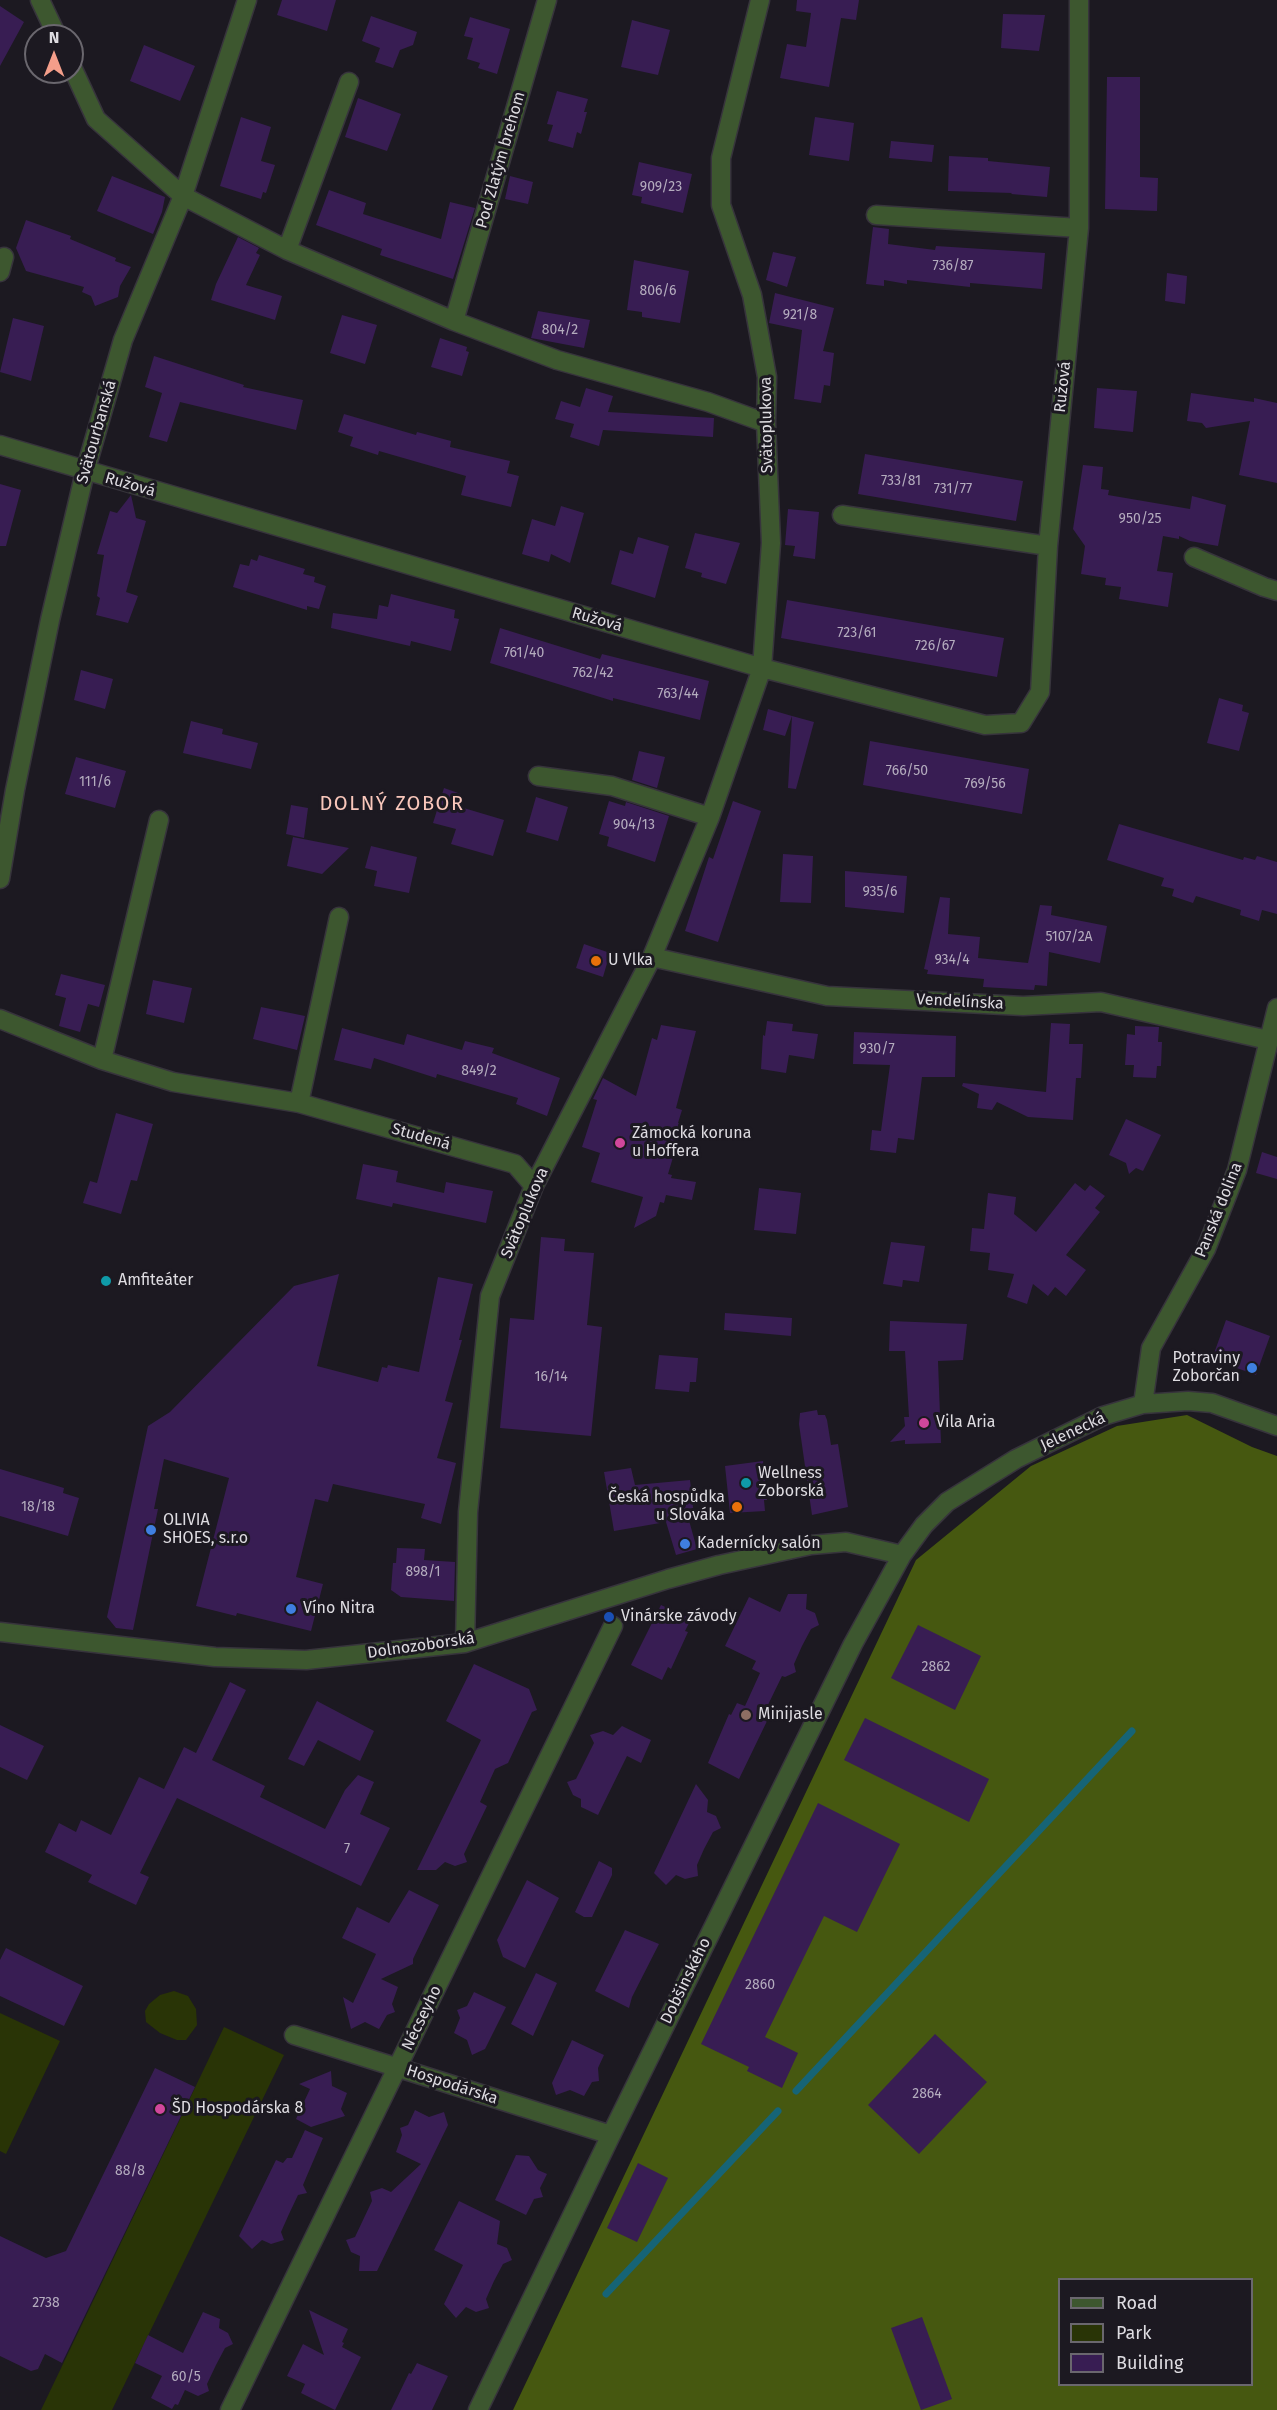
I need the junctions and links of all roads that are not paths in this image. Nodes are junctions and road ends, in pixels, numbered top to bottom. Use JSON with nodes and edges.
{"nodes":[{"id":1,"x":40,"y":0,"type":"edge"},
{"id":2,"x":247,"y":0,"type":"edge"},
{"id":3,"x":547,"y":0,"type":"edge"},
{"id":4,"x":760,"y":0,"type":"edge"},
{"id":5,"x":1080,"y":0,"type":"edge"},
{"id":6,"x":51,"y":24,"type":"edge"},
{"id":7,"x":349,"y":82,"type":"dead end"},
{"id":8,"x":80,"y":84,"type":"edge"},
{"id":9,"x":183,"y":196,"type":"junction"},
{"id":10,"x":876,"y":215,"type":"dead end"},
{"id":11,"x":1079,"y":228,"type":"junction"},
{"id":12,"x":287,"y":250,"type":"junction"},
{"id":13,"x":454,"y":321,"type":"junction"},
{"id":14,"x":766,"y":423,"type":"junction"},
{"id":15,"x":0,"y":445,"type":"edge"},
{"id":16,"x":85,"y":472,"type":"junction"},
{"id":17,"x":842,"y":515,"type":"dead end"},
{"id":18,"x":1048,"y":546,"type":"junction"},
{"id":19,"x":1194,"y":557,"type":"dead end"},
{"id":20,"x":1277,"y":591,"type":"edge"},
{"id":21,"x":762,"y":668,"type":"junction"},
{"id":22,"x":538,"y":776,"type":"dead end"},
{"id":23,"x":7,"y":787,"type":"edge"},
{"id":24,"x":710,"y":817,"type":"junction"},
{"id":25,"x":159,"y":820,"type":"dead end"},
{"id":26,"x":0,"y":879,"type":"edge"},
{"id":27,"x":339,"y":917,"type":"dead end"},
{"id":28,"x":652,"y":957,"type":"junction"},
{"id":29,"x":1277,"y":1008,"type":"edge"},
{"id":30,"x":0,"y":1019,"type":"edge"},
{"id":31,"x":1268,"y":1040,"type":"junction"},
{"id":32,"x":102,"y":1060,"type":"junction"},
{"id":33,"x":299,"y":1102,"type":"junction"},
{"id":34,"x":534,"y":1186,"type":"junction"},
{"id":35,"x":1143,"y":1404,"type":"junction"},
{"id":36,"x":1277,"y":1426,"type":"edge"},
{"id":37,"x":902,"y":1555,"type":"junction"},
{"id":38,"x":613,"y":1626,"type":"dead end"},
{"id":39,"x":0,"y":1632,"type":"edge"},
{"id":40,"x":465,"y":1642,"type":"junction"},
{"id":41,"x":294,"y":2035,"type":"dead end"},
{"id":42,"x":398,"y":2067,"type":"junction"},
{"id":43,"x":610,"y":2135,"type":"junction"},
{"id":44,"x":230,"y":2410,"type":"edge"},
{"id":45,"x":478,"y":2410,"type":"edge"}],
"edges":[{"from":1,"to":6,"type":"street"},
{"from":2,"to":9,"type":"street","name":"Svätourbanská"},
{"from":3,"to":13,"type":"street","name":"Pod Zlatým brehom"},
{"from":4,"to":14,"type":"street","name":"Svätoplukova"},
{"from":5,"to":11,"type":"street","name":"Ružová"},
{"from":7,"to":12,"type":"street"},
{"from":8,"to":9,"type":"street"},
{"from":9,"to":12,"type":"street"},
{"from":9,"to":16,"type":"street","name":"Svätourbanská"},
{"from":10,"to":11,"type":"street"},
{"from":11,"to":18,"type":"street","name":"Ružová"},
{"from":12,"to":13,"type":"street"},
{"from":13,"to":14,"type":"street"},
{"from":14,"to":21,"type":"street","name":"Svätoplukova"},
{"from":15,"to":16,"type":"street","name":"Ružová"},
{"from":16,"to":21,"type":"street","name":"Ružová"},
{"from":16,"to":23,"type":"street","name":"Svätourbanská"},
{"from":17,"to":18,"type":"street"},
{"from":18,"to":21,"type":"street","name":"Ružová"},
{"from":19,"to":20,"type":"street"},
{"from":21,"to":24,"type":"street","name":"Svätoplukova"},
{"from":22,"to":24,"type":"street"},
{"from":23,"to":26,"type":"street","name":"Svätourbanská"},
{"from":24,"to":28,"type":"street","name":"Svätoplukova"},
{"from":25,"to":32,"type":"street"},
{"from":27,"to":33,"type":"street"},
{"from":28,"to":31,"type":"street","name":"Vendelínska"},
{"from":28,"to":34,"type":"street","name":"Svätoplukova"},
{"from":29,"to":31,"type":"street","name":"Panská dolina"},
{"from":30,"to":32,"type":"street","name":"Studená"},
{"from":31,"to":35,"type":"street","name":"Panská dolina"},
{"from":32,"to":33,"type":"street","name":"Studená"},
{"from":33,"to":34,"type":"street","name":"Studená"},
{"from":34,"to":40,"type":"street","name":"Svätoplukova"},
{"from":35,"to":36,"type":"street","name":"Jelenecká"},
{"from":35,"to":37,"type":"street","name":"Jelenecká"},
{"from":37,"to":40,"type":"street","name":"Dolnozoborská"},
{"from":37,"to":43,"type":"street","name":"Dobšinského"},
{"from":38,"to":42,"type":"street","name":"Nécseyho"},
{"from":39,"to":40,"type":"street","name":"Dolnozoborská"},
{"from":41,"to":42,"type":"street","name":"Hospodárska"},
{"from":42,"to":43,"type":"street","name":"Hospodárska"},
{"from":42,"to":44,"type":"street","name":"Nécseyho"},
{"from":43,"to":45,"type":"street","name":"Dobšinského"}]}
